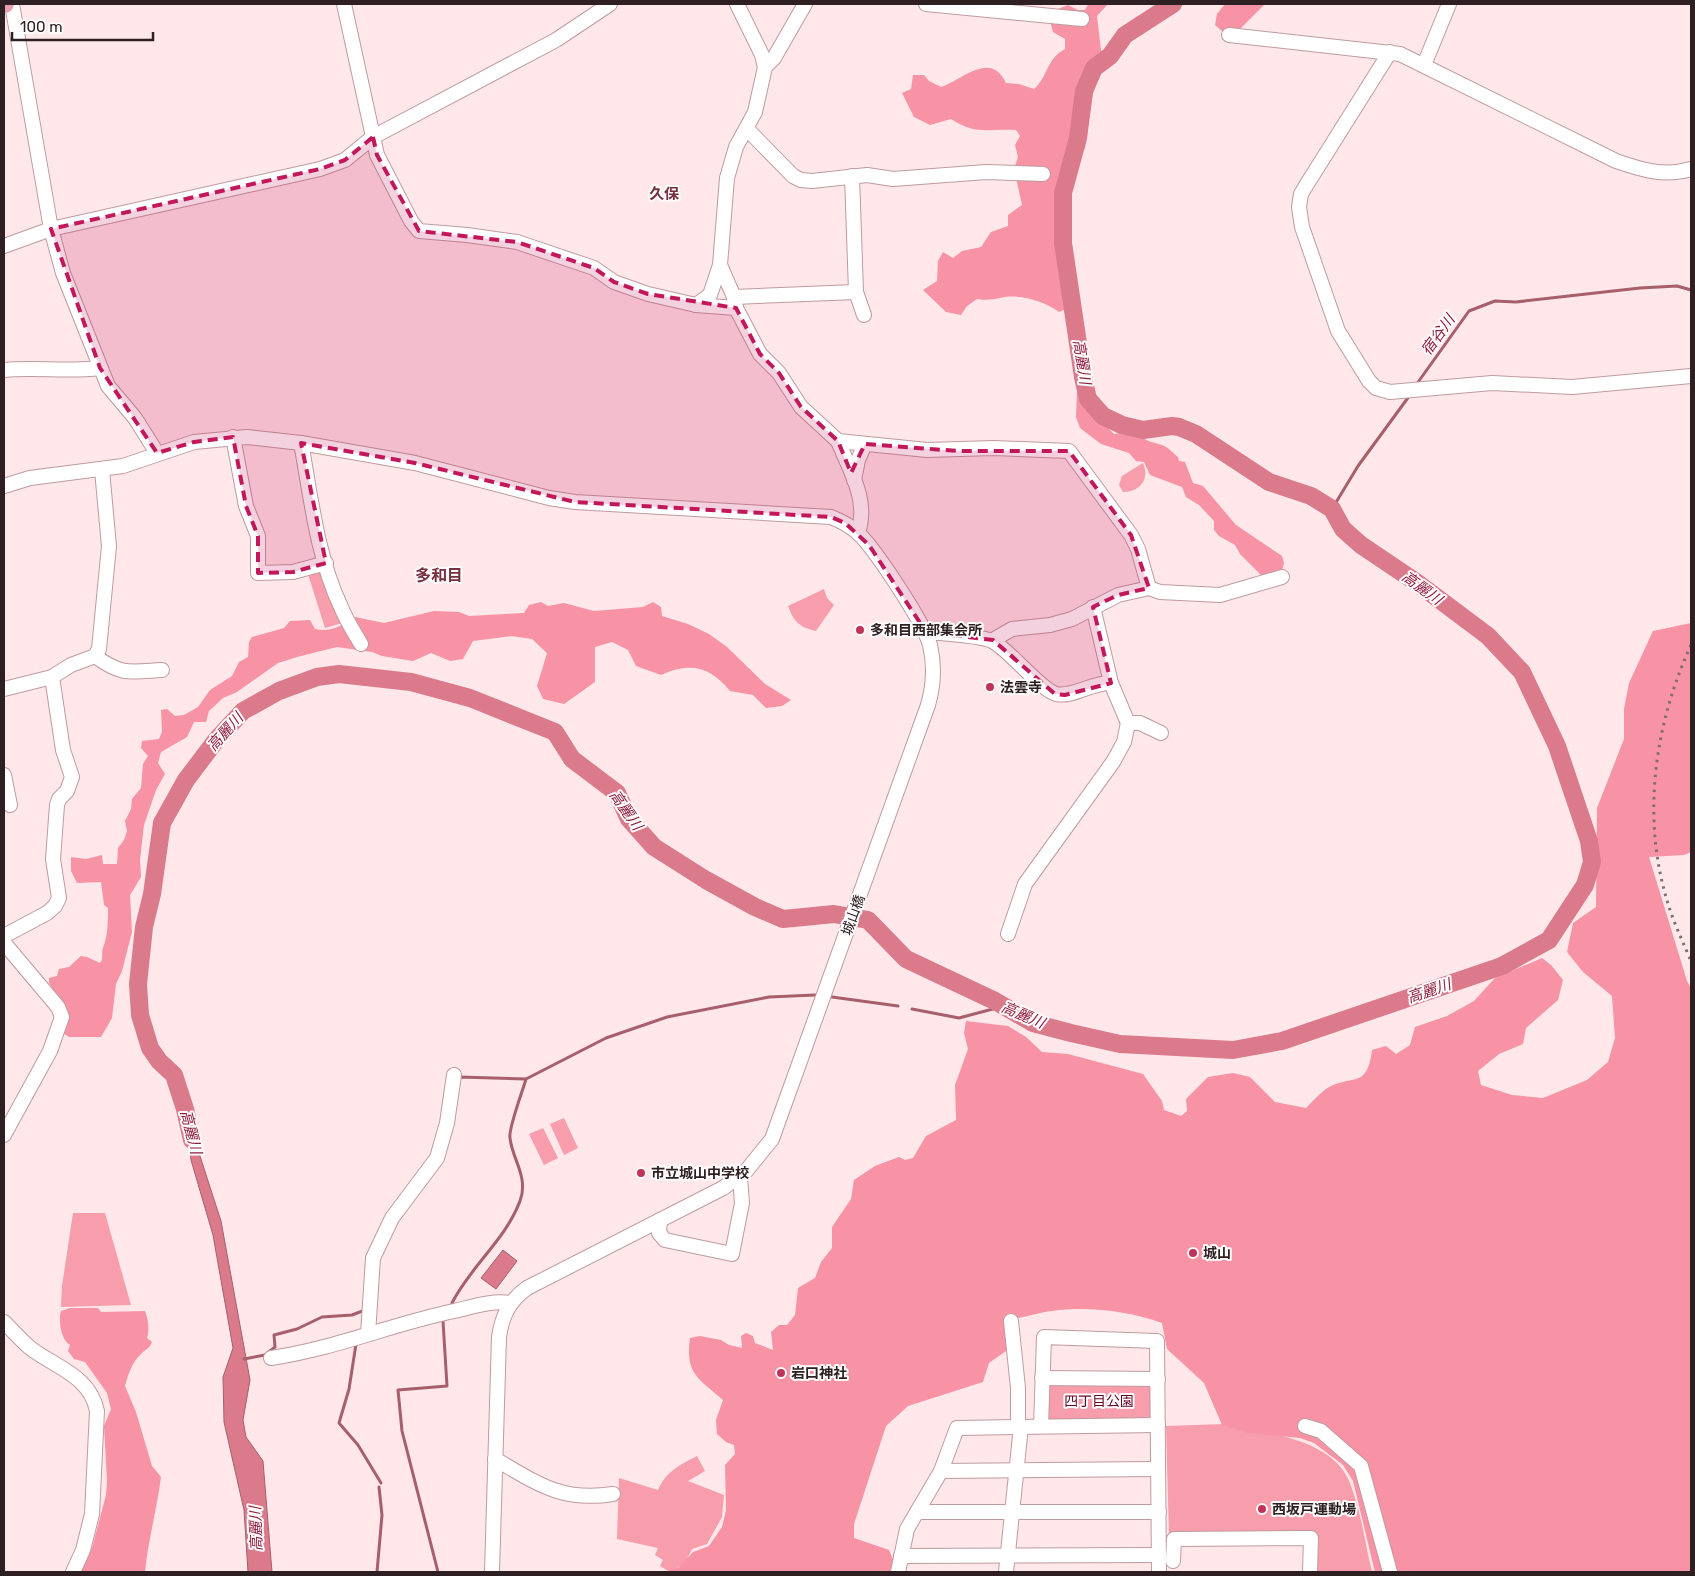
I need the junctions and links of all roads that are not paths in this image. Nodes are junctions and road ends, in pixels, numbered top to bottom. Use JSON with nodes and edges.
{"nodes":[{"id":1,"x":12,"y":4,"type":"edge"},
{"id":2,"x":344,"y":4,"type":"edge"},
{"id":3,"x":610,"y":4,"type":"edge"},
{"id":4,"x":737,"y":4,"type":"edge"},
{"id":5,"x":805,"y":4,"type":"edge"},
{"id":6,"x":926,"y":4,"type":"edge"},
{"id":7,"x":1448,"y":4,"type":"edge"},
{"id":8,"x":1082,"y":19,"type":"dead end"},
{"id":9,"x":1229,"y":35,"type":"dead end"},
{"id":10,"x":1390,"y":52,"type":"junction"},
{"id":11,"x":1424,"y":65,"type":"junction"},
{"id":12,"x":765,"y":67,"type":"junction"},
{"id":13,"x":747,"y":129,"type":"junction"},
{"id":14,"x":373,"y":137,"type":"junction"},
{"id":15,"x":1691,"y":169,"type":"edge"},
{"id":16,"x":1043,"y":174,"type":"dead end"},
{"id":17,"x":852,"y":176,"type":"junction"},
{"id":18,"x":51,"y":229,"type":"junction"},
{"id":19,"x":4,"y":246,"type":"edge"},
{"id":20,"x":720,"y":265,"type":"junction"},
{"id":21,"x":856,"y":292,"type":"junction"},
{"id":22,"x":735,"y":302,"type":"junction"},
{"id":23,"x":696,"y":305,"type":"junction"},
{"id":24,"x":864,"y":315,"type":"dead end"},
{"id":25,"x":100,"y":368,"type":"junction"},
{"id":26,"x":4,"y":370,"type":"edge"},
{"id":27,"x":1691,"y":376,"type":"edge"},
{"id":28,"x":233,"y":437,"type":"junction"},
{"id":29,"x":838,"y":441,"type":"junction"},
{"id":30,"x":301,"y":443,"type":"junction"},
{"id":31,"x":865,"y":444,"type":"junction"},
{"id":32,"x":157,"y":453,"type":"junction"},
{"id":33,"x":102,"y":470,"type":"junction"},
{"id":34,"x":854,"y":480,"type":"junction"},
{"id":35,"x":4,"y":486,"type":"edge"},
{"id":36,"x":858,"y":533,"type":"junction"},
{"id":37,"x":326,"y":563,"type":"junction"},
{"id":38,"x":1282,"y":577,"type":"dead end"},
{"id":39,"x":1149,"y":588,"type":"junction"},
{"id":40,"x":1093,"y":607,"type":"junction"},
{"id":41,"x":926,"y":632,"type":"junction"},
{"id":42,"x":993,"y":640,"type":"junction"},
{"id":43,"x":361,"y":644,"type":"dead end"},
{"id":44,"x":95,"y":656,"type":"junction"},
{"id":45,"x":162,"y":670,"type":"dead end"},
{"id":46,"x":52,"y":677,"type":"junction"},
{"id":47,"x":1112,"y":682,"type":"junction"},
{"id":48,"x":4,"y":689,"type":"edge"},
{"id":49,"x":1128,"y":723,"type":"junction"},
{"id":50,"x":1161,"y":733,"type":"dead end"},
{"id":51,"x":4,"y":775,"type":"edge"},
{"id":52,"x":10,"y":805,"type":"dead end"},
{"id":53,"x":1008,"y":934,"type":"dead end"},
{"id":54,"x":4,"y":936,"type":"edge"},
{"id":55,"x":4,"y":943,"type":"edge"},
{"id":56,"x":454,"y":1075,"type":"dead end"},
{"id":57,"x":4,"y":1135,"type":"edge"},
{"id":58,"x":740,"y":1176,"type":"junction"},
{"id":59,"x":660,"y":1220,"type":"junction"},
{"id":60,"x":510,"y":1303,"type":"junction"},
{"id":61,"x":1011,"y":1321,"type":"dead end"},
{"id":62,"x":4,"y":1322,"type":"edge"},
{"id":63,"x":368,"y":1334,"type":"junction"},
{"id":64,"x":271,"y":1358,"type":"dead end"},
{"id":65,"x":1042,"y":1378,"type":"junction"},
{"id":66,"x":1158,"y":1378,"type":"junction"},
{"id":67,"x":1158,"y":1425,"type":"junction"},
{"id":68,"x":1019,"y":1426,"type":"junction"},
{"id":69,"x":1041,"y":1426,"type":"junction"},
{"id":70,"x":1305,"y":1426,"type":"dead end"},
{"id":71,"x":496,"y":1459,"type":"junction"},
{"id":72,"x":1016,"y":1469,"type":"junction"},
{"id":73,"x":1158,"y":1469,"type":"junction"},
{"id":74,"x":941,"y":1471,"type":"junction"},
{"id":75,"x":614,"y":1494,"type":"dead end"},
{"id":76,"x":917,"y":1512,"type":"junction"},
{"id":77,"x":1012,"y":1512,"type":"junction"},
{"id":78,"x":1159,"y":1512,"type":"junction"},
{"id":79,"x":1159,"y":1555,"type":"junction"},
{"id":80,"x":901,"y":1556,"type":"junction"},
{"id":81,"x":1008,"y":1556,"type":"junction"},
{"id":82,"x":1173,"y":1561,"type":"dead end"},
{"id":83,"x":74,"y":1572,"type":"edge"},
{"id":84,"x":492,"y":1572,"type":"edge"},
{"id":85,"x":898,"y":1572,"type":"edge"},
{"id":86,"x":1006,"y":1572,"type":"edge"},
{"id":87,"x":1159,"y":1572,"type":"edge"},
{"id":88,"x":1310,"y":1572,"type":"edge"},
{"id":89,"x":1390,"y":1572,"type":"edge"}],
"edges":[{"from":1,"to":18,"type":"street"},
{"from":2,"to":14,"type":"street"},
{"from":3,"to":14,"type":"street"},
{"from":4,"to":12,"type":"street"},
{"from":5,"to":12,"type":"street"},
{"from":6,"to":8,"type":"street"},
{"from":7,"to":11,"type":"street"},
{"from":9,"to":10,"type":"street"},
{"from":10,"to":11,"type":"street"},
{"from":10,"to":27,"type":"street"},
{"from":11,"to":15,"type":"street"},
{"from":12,"to":13,"type":"street"},
{"from":13,"to":17,"type":"street"},
{"from":13,"to":20,"type":"street"},
{"from":14,"to":18,"type":"street"},
{"from":14,"to":23,"type":"street"},
{"from":16,"to":17,"type":"street"},
{"from":17,"to":21,"type":"street"},
{"from":18,"to":19,"type":"street"},
{"from":18,"to":25,"type":"street"},
{"from":20,"to":22,"type":"street"},
{"from":20,"to":23,"type":"street"},
{"from":21,"to":22,"type":"street"},
{"from":21,"to":24,"type":"street"},
{"from":22,"to":23,"type":"street"},
{"from":22,"to":29,"type":"street"},
{"from":25,"to":26,"type":"street"},
{"from":25,"to":32,"type":"street"},
{"from":28,"to":30,"type":"street","name":"城山橋"},
{"from":28,"to":32,"type":"street","name":"城山橋"},
{"from":28,"to":37,"type":"street"},
{"from":29,"to":31,"type":"street"},
{"from":29,"to":34,"type":"street"},
{"from":30,"to":36,"type":"street","name":"城山橋"},
{"from":30,"to":37,"type":"street"},
{"from":31,"to":34,"type":"street"},
{"from":31,"to":39,"type":"street"},
{"from":32,"to":33,"type":"street","name":"城山橋"},
{"from":33,"to":35,"type":"street","name":"城山橋"},
{"from":33,"to":44,"type":"street"},
{"from":34,"to":36,"type":"street"},
{"from":36,"to":41,"type":"street","name":"城山橋"},
{"from":37,"to":43,"type":"street"},
{"from":38,"to":39,"type":"street"},
{"from":39,"to":40,"type":"street"},
{"from":40,"to":42,"type":"street"},
{"from":40,"to":47,"type":"street"},
{"from":41,"to":42,"type":"street"},
{"from":41,"to":58,"type":"street","name":"城山橋"},
{"from":42,"to":47,"type":"street"},
{"from":44,"to":45,"type":"street"},
{"from":44,"to":46,"type":"street"},
{"from":46,"to":48,"type":"street"},
{"from":46,"to":54,"type":"street"},
{"from":47,"to":49,"type":"street"},
{"from":49,"to":50,"type":"street"},
{"from":49,"to":53,"type":"street"},
{"from":51,"to":52,"type":"street"},
{"from":55,"to":57,"type":"street"},
{"from":56,"to":63,"type":"street"},
{"from":58,"to":59,"type":"street","name":"城山橋"},
{"from":58,"to":59,"type":"street"},
{"from":59,"to":60,"type":"street","name":"城山橋"},
{"from":60,"to":63,"type":"street"},
{"from":60,"to":71,"type":"street"},
{"from":61,"to":68,"type":"street"},
{"from":62,"to":83,"type":"street"},
{"from":63,"to":64,"type":"street"},
{"from":65,"to":66,"type":"street"},
{"from":65,"to":66,"type":"street"},
{"from":65,"to":69,"type":"street"},
{"from":66,"to":67,"type":"street"},
{"from":67,"to":69,"type":"street"},
{"from":67,"to":73,"type":"street"},
{"from":68,"to":69,"type":"street"},
{"from":68,"to":72,"type":"street"},
{"from":68,"to":74,"type":"street"},
{"from":70,"to":89,"type":"street"},
{"from":71,"to":75,"type":"street"},
{"from":71,"to":84,"type":"street"},
{"from":72,"to":73,"type":"street"},
{"from":72,"to":74,"type":"street"},
{"from":72,"to":77,"type":"street"},
{"from":73,"to":78,"type":"street"},
{"from":74,"to":76,"type":"street"},
{"from":76,"to":77,"type":"street"},
{"from":76,"to":80,"type":"street"},
{"from":77,"to":78,"type":"street"},
{"from":77,"to":81,"type":"street"},
{"from":78,"to":79,"type":"street"},
{"from":79,"to":81,"type":"street"},
{"from":79,"to":87,"type":"street"},
{"from":80,"to":81,"type":"street"},
{"from":80,"to":85,"type":"street"},
{"from":81,"to":86,"type":"street"},
{"from":82,"to":88,"type":"street"}]}
